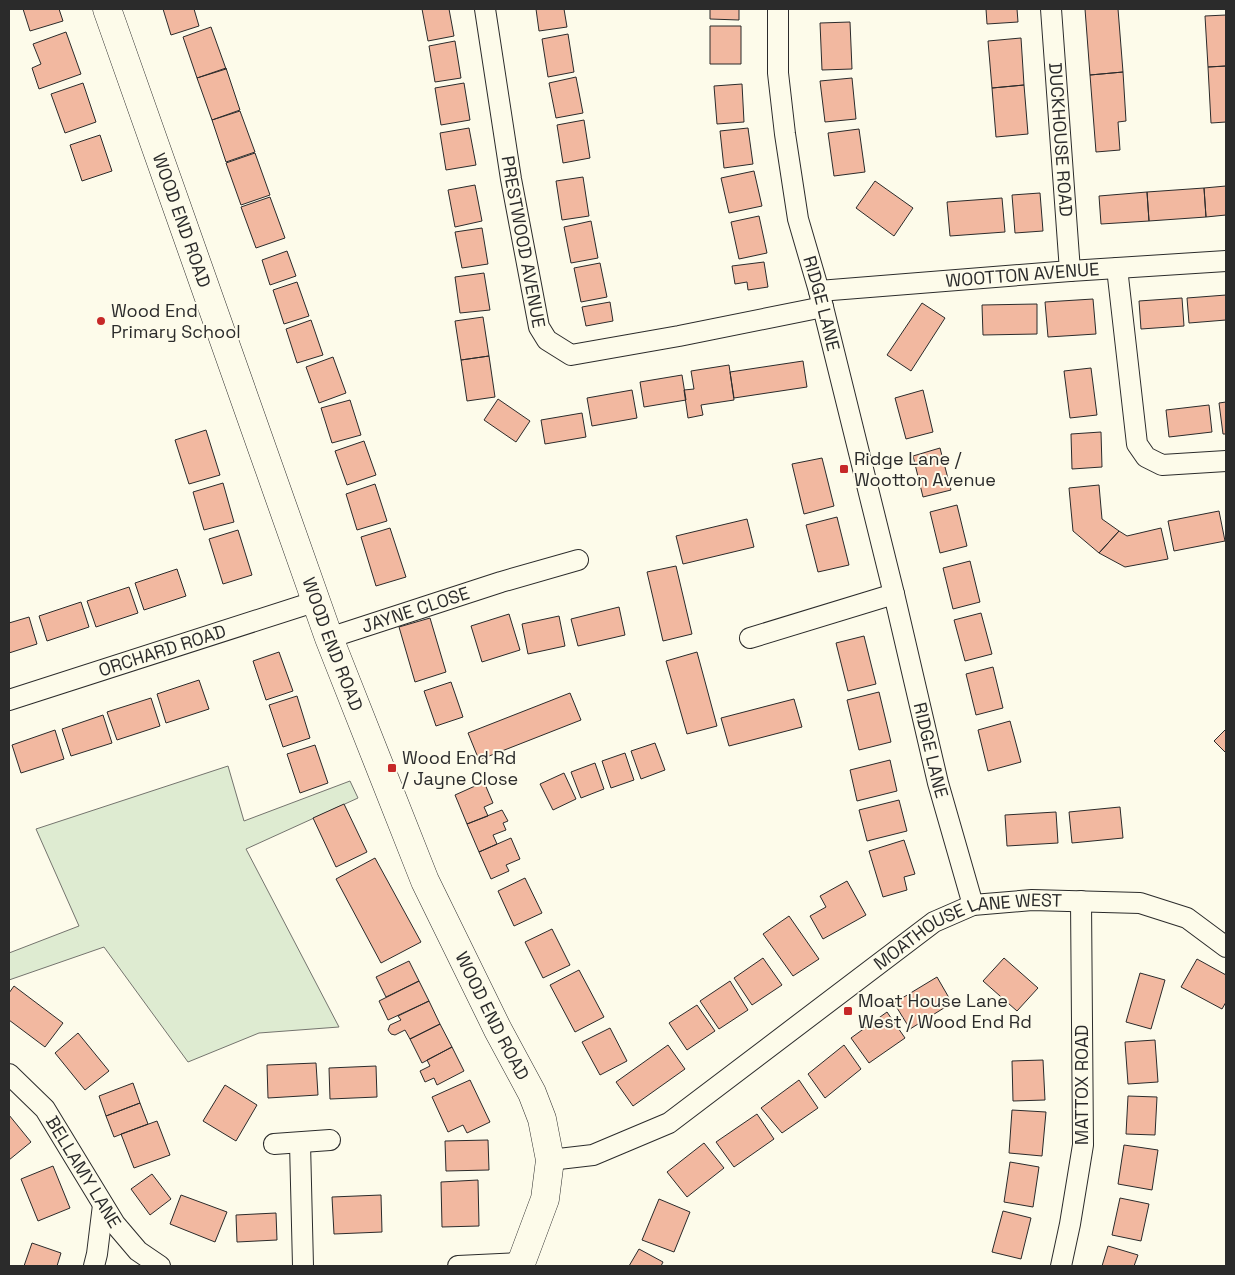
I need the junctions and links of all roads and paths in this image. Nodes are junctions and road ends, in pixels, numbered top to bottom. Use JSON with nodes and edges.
{"nodes":[{"id":1,"x":107,"y":9,"type":"edge"},
{"id":2,"x":485,"y":9,"type":"edge"},
{"id":3,"x":778,"y":9,"type":"edge"},
{"id":4,"x":1051,"y":9,"type":"edge"},
{"id":5,"x":1226,"y":261,"type":"edge"},
{"id":6,"x":1116,"y":268,"type":"junction"},
{"id":7,"x":1070,"y":271,"type":"junction"},
{"id":8,"x":821,"y":299,"type":"junction"},
{"id":9,"x":1226,"y":461,"type":"edge"},
{"id":10,"x":578,"y":560,"type":"dead end"},
{"id":11,"x":894,"y":594,"type":"junction"},
{"id":12,"x":317,"y":601,"type":"junction"},
{"id":13,"x":329,"y":638,"type":"junction"},
{"id":14,"x":750,"y":638,"type":"dead end"},
{"id":15,"x":9,"y":700,"type":"edge"},
{"id":16,"x":1081,"y":901,"type":"junction"},
{"id":17,"x":973,"y":905,"type":"junction"},
{"id":18,"x":1224,"y":939,"type":"edge"},
{"id":19,"x":9,"y":1074,"type":"edge"},
{"id":20,"x":330,"y":1140,"type":"dead end"},
{"id":21,"x":300,"y":1143,"type":"junction"},
{"id":22,"x":274,"y":1144,"type":"dead end"},
{"id":23,"x":550,"y":1160,"type":"junction"},
{"id":24,"x":103,"y":1205,"type":"junction"},
{"id":25,"x":520,"y":1265,"type":"edge"},
{"id":26,"x":94,"y":1266,"type":"edge"},
{"id":27,"x":160,"y":1266,"type":"edge"},
{"id":28,"x":303,"y":1266,"type":"edge"},
{"id":29,"x":458,"y":1266,"type":"edge"},
{"id":30,"x":1061,"y":1266,"type":"edge"}],
"edges":[{"from":1,"to":12,"type":"street","name":"WOOD END ROAD"},
{"from":2,"to":8,"type":"street","name":"PRESTWOOD AVENUE"},
{"from":3,"to":8,"type":"street","name":"RIDGE LANE"},
{"from":4,"to":7,"type":"street","name":"DUCKHOUSE ROAD"},
{"from":5,"to":6,"type":"street","name":"WOOTTON AVENUE"},
{"from":6,"to":7,"type":"street","name":"WOOTTON AVENUE"},
{"from":6,"to":9,"type":"street"},
{"from":7,"to":8,"type":"street","name":"WOOTTON AVENUE"},
{"from":8,"to":11,"type":"street","name":"RIDGE LANE"},
{"from":10,"to":13,"type":"street","name":"JAYNE CLOSE"},
{"from":11,"to":14,"type":"street"},
{"from":11,"to":17,"type":"street","name":"RIDGE LANE"},
{"from":12,"to":13,"type":"street","name":"WOOD END ROAD"},
{"from":12,"to":15,"type":"street","name":"ORCHARD ROAD"},
{"from":13,"to":23,"type":"street","name":"WOOD END ROAD"},
{"from":16,"to":17,"type":"street","name":"MOATHOUSE LANE WEST"},
{"from":16,"to":18,"type":"street","name":"MOATHOUSE LANE WEST"},
{"from":16,"to":30,"type":"street","name":"MATTOX ROAD"},
{"from":17,"to":23,"type":"street","name":"MOATHOUSE LANE WEST"},
{"from":19,"to":24,"type":"street","name":"BELLAMY LANE"},
{"from":20,"to":21,"type":"street"},
{"from":21,"to":22,"type":"street"},
{"from":21,"to":28,"type":"street"},
{"from":23,"to":25,"type":"street","name":"WOOD END ROAD"},
{"from":24,"to":26,"type":"street"},
{"from":24,"to":27,"type":"street","name":"BELLAMY LANE"},
{"from":25,"to":29,"type":"street"}]}
